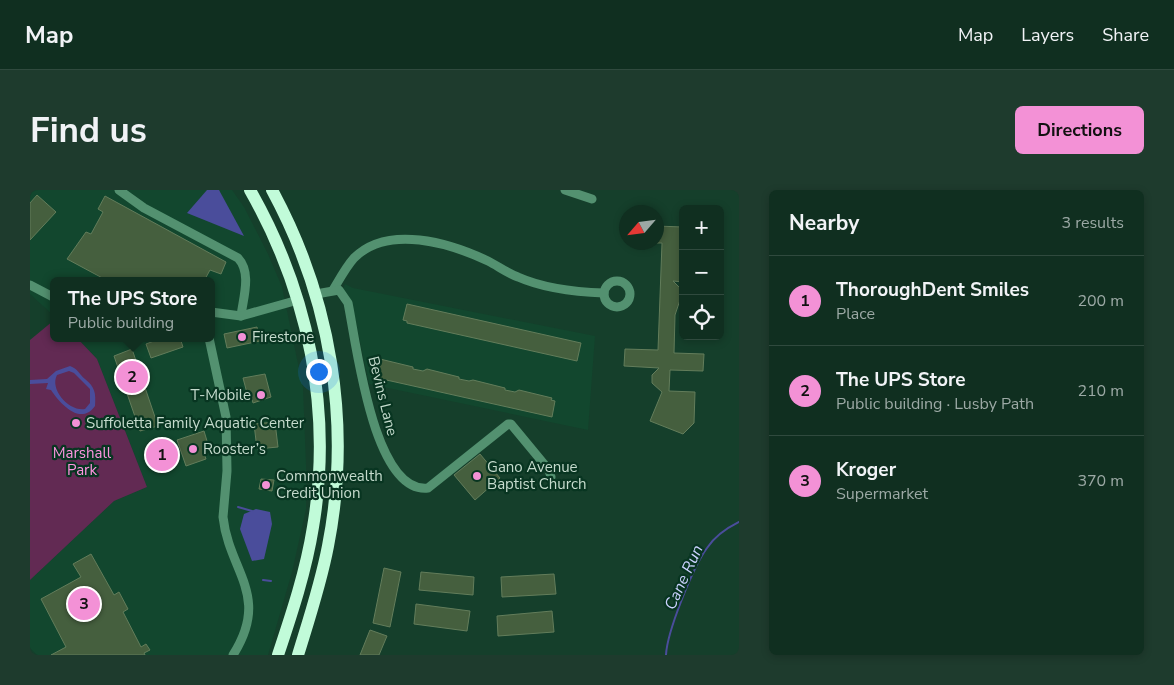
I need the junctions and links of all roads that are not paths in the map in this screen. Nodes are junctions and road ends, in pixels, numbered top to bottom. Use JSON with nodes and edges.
{"nodes":[{"id":1,"x":119,"y":190,"type":"edge"},
{"id":2,"x":250,"y":190,"type":"edge"},
{"id":3,"x":272,"y":190,"type":"edge"},
{"id":4,"x":565,"y":190,"type":"edge"},
{"id":5,"x":592,"y":198,"type":"dead end"},
{"id":6,"x":30,"y":285,"type":"edge"},
{"id":7,"x":333,"y":290,"type":"junction"},
{"id":8,"x":604,"y":293,"type":"dead end"},
{"id":9,"x":316,"y":294,"type":"junction"},
{"id":10,"x":50,"y":295,"type":"edge"},
{"id":11,"x":298,"y":300,"type":"junction"},
{"id":12,"x":215,"y":313,"type":"edge"},
{"id":13,"x":241,"y":316,"type":"junction"},
{"id":14,"x":210,"y":342,"type":"edge"},
{"id":15,"x":551,"y":477,"type":"dead end"},
{"id":16,"x":233,"y":655,"type":"edge"},
{"id":17,"x":278,"y":655,"type":"edge"},
{"id":18,"x":298,"y":655,"type":"edge"}],
"edges":[{"from":1,"to":13,"type":"street"},
{"from":2,"to":11,"type":"highway"},
{"from":3,"to":9,"type":"highway"},
{"from":4,"to":5,"type":"street"},
{"from":6,"to":10,"type":"street"},
{"from":7,"to":8,"type":"street"},
{"from":7,"to":9,"type":"street"},
{"from":7,"to":15,"type":"street","name":"Bevins Lane"},
{"from":9,"to":11,"type":"highway"},
{"from":9,"to":18,"type":"highway"},
{"from":11,"to":13,"type":"street"},
{"from":11,"to":17,"type":"highway"},
{"from":12,"to":13,"type":"street"},
{"from":14,"to":16,"type":"street"}]}
